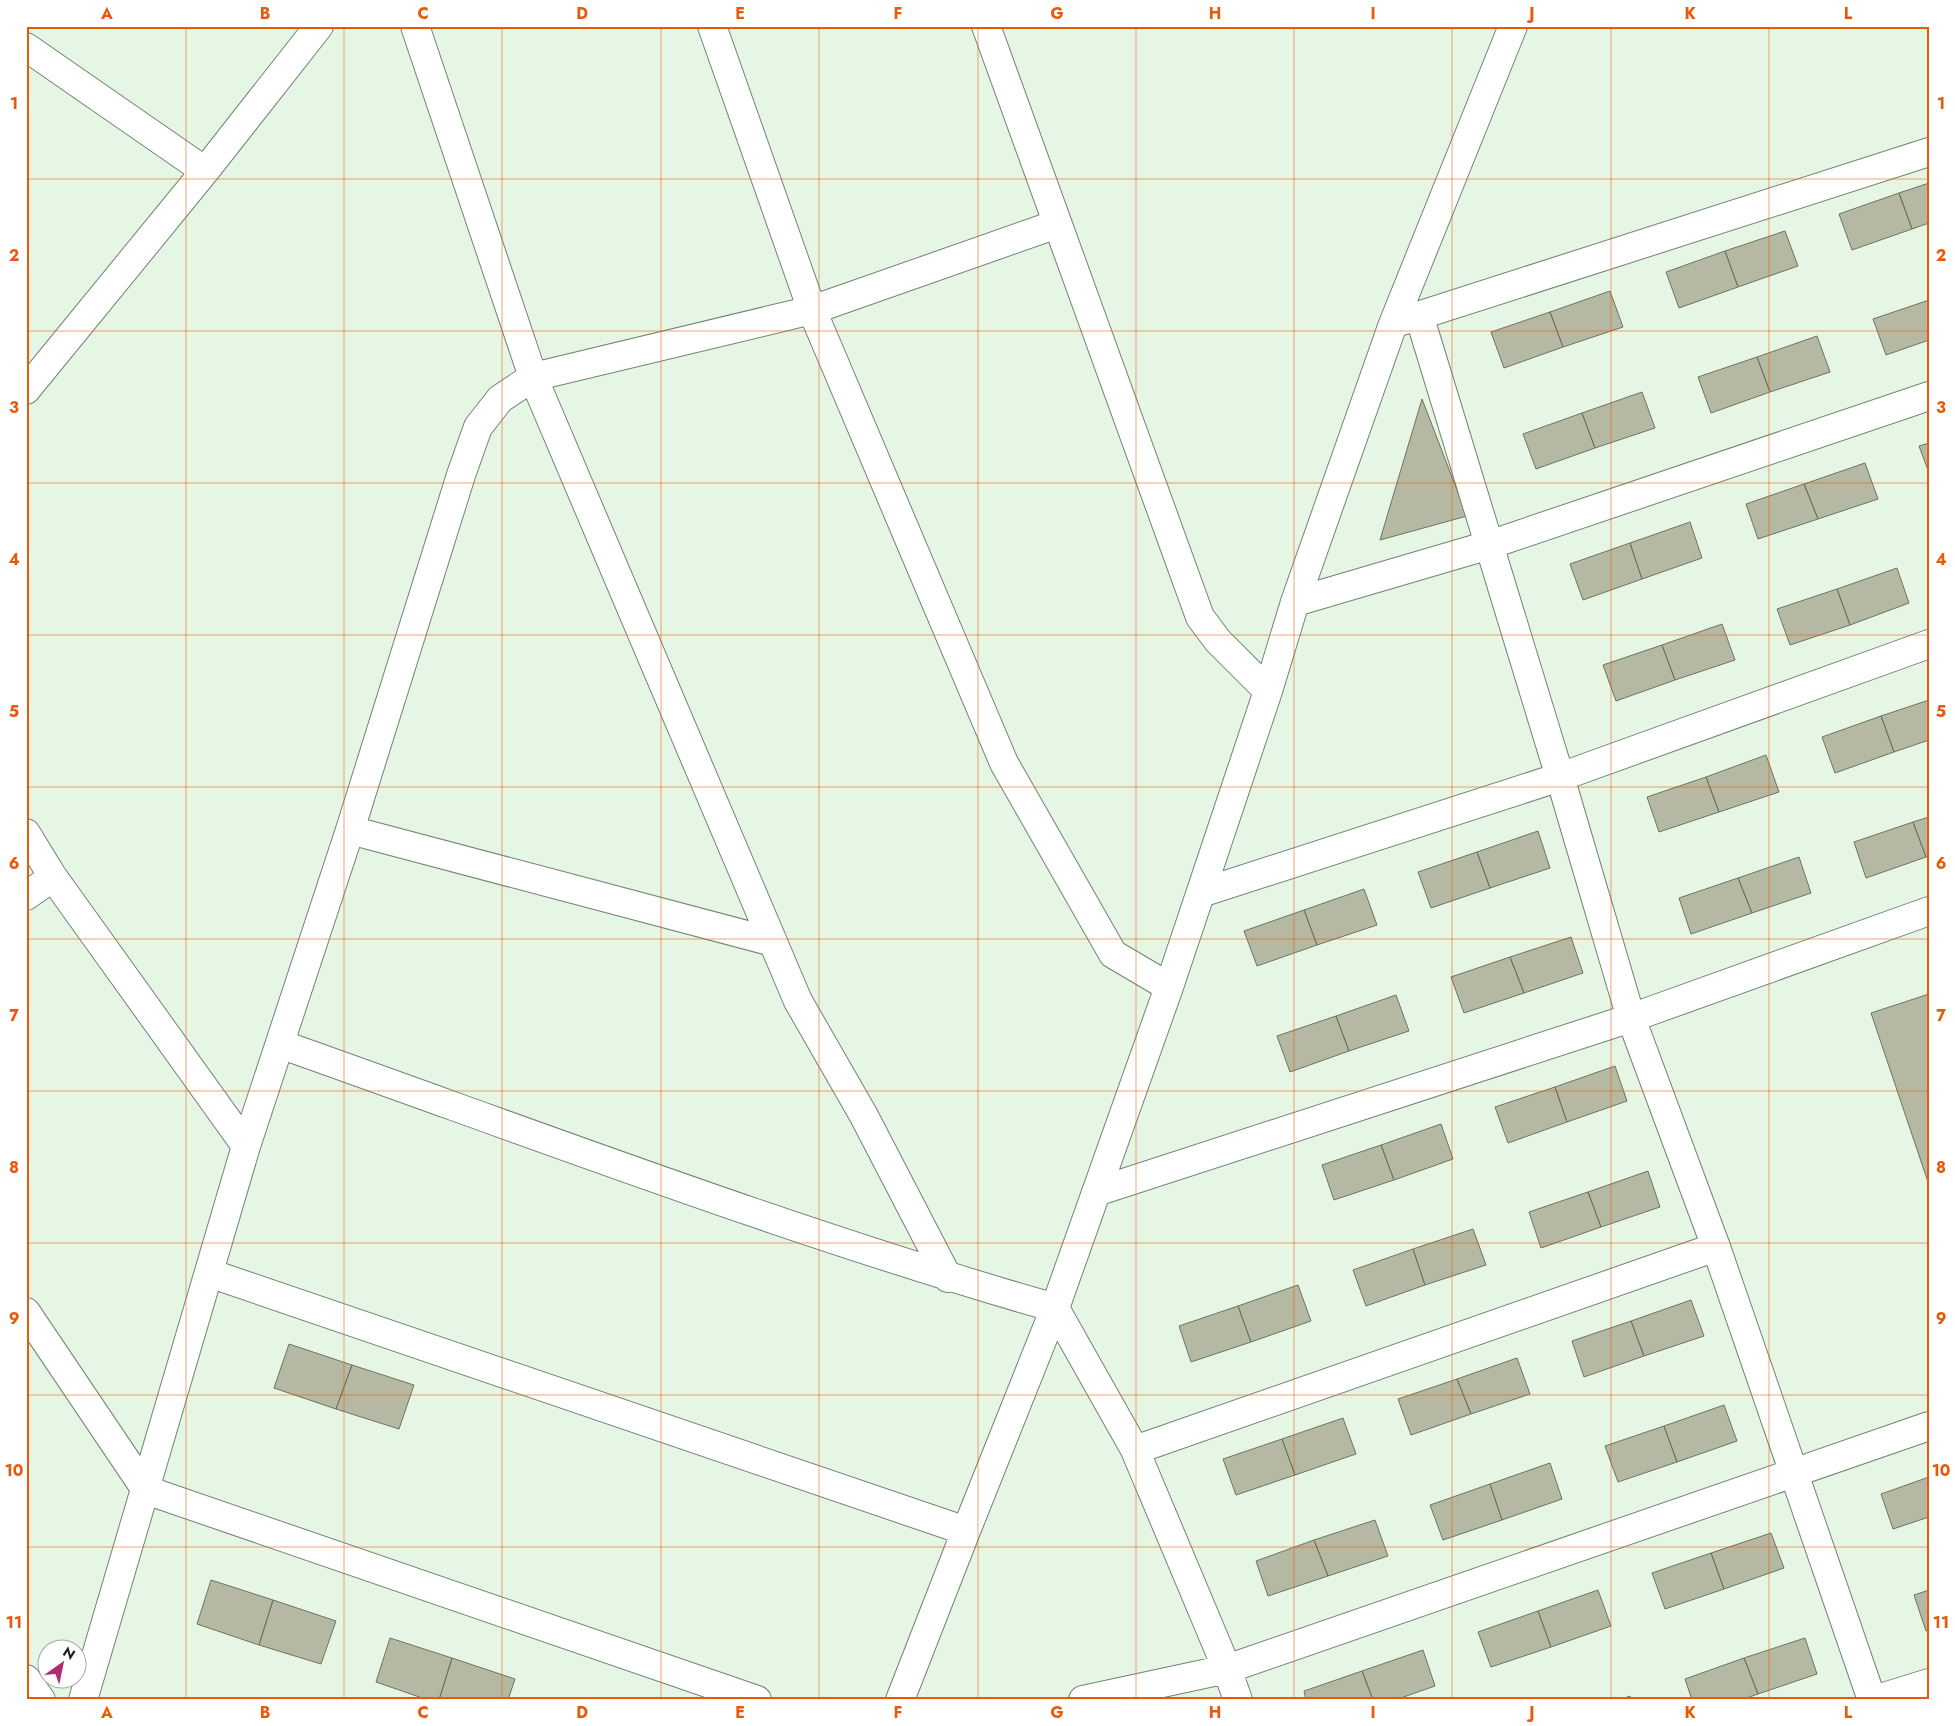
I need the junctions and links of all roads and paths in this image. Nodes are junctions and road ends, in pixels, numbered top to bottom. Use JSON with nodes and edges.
{"nodes":[{"id":1,"x":319,"y":26,"type":"edge"},
{"id":2,"x":415,"y":26,"type":"edge"},
{"id":3,"x":712,"y":26,"type":"edge"},
{"id":4,"x":986,"y":26,"type":"edge"},
{"id":5,"x":1513,"y":26,"type":"edge"},
{"id":6,"x":26,"y":47,"type":"edge"},
{"id":7,"x":1929,"y":152,"type":"edge"},
{"id":8,"x":205,"y":172,"type":"junction"},
{"id":9,"x":1057,"y":224,"type":"junction"},
{"id":10,"x":812,"y":310,"type":"junction"},
{"id":11,"x":1419,"y":315,"type":"junction"},
{"id":12,"x":1393,"y":324,"type":"junction"},
{"id":13,"x":533,"y":377,"type":"junction"},
{"id":14,"x":26,"y":390,"type":"edge"},
{"id":15,"x":1929,"y":396,"type":"edge"},
{"id":16,"x":1488,"y":545,"type":"junction"},
{"id":17,"x":1295,"y":602,"type":"junction"},
{"id":18,"x":1929,"y":644,"type":"edge"},
{"id":19,"x":1268,"y":691,"type":"junction"},
{"id":20,"x":1560,"y":777,"type":"junction"},
{"id":21,"x":350,"y":830,"type":"junction"},
{"id":22,"x":26,"y":833,"type":"edge"},
{"id":23,"x":53,"y":877,"type":"junction"},
{"id":24,"x":1201,"y":893,"type":"junction"},
{"id":25,"x":26,"y":896,"type":"edge"},
{"id":26,"x":1929,"y":911,"type":"edge"},
{"id":27,"x":773,"y":942,"type":"junction"},
{"id":28,"x":1169,"y":987,"type":"junction"},
{"id":29,"x":1631,"y":1018,"type":"junction"},
{"id":30,"x":280,"y":1044,"type":"junction"},
{"id":31,"x":246,"y":1146,"type":"junction"},
{"id":32,"x":1096,"y":1192,"type":"junction"},
{"id":33,"x":1716,"y":1247,"type":"junction"},
{"id":34,"x":209,"y":1273,"type":"junction"},
{"id":35,"x":948,"y":1278,"type":"junction"},
{"id":36,"x":1056,"y":1308,"type":"junction"},
{"id":37,"x":26,"y":1312,"type":"edge"},
{"id":38,"x":1929,"y":1426,"type":"edge"},
{"id":39,"x":1135,"y":1450,"type":"junction"},
{"id":40,"x":1793,"y":1473,"type":"junction"},
{"id":41,"x":146,"y":1490,"type":"junction"},
{"id":42,"x":966,"y":1531,"type":"junction"},
{"id":43,"x":1227,"y":1668,"type":"junction"},
{"id":44,"x":26,"y":1680,"type":"edge"},
{"id":45,"x":1929,"y":1683,"type":"edge"},
{"id":46,"x":41,"y":1700,"type":"edge"},
{"id":47,"x":83,"y":1700,"type":"edge"},
{"id":48,"x":757,"y":1700,"type":"edge"},
{"id":49,"x":900,"y":1700,"type":"edge"},
{"id":50,"x":1083,"y":1700,"type":"edge"},
{"id":51,"x":1238,"y":1700,"type":"edge"},
{"id":52,"x":1873,"y":1700,"type":"edge"}],
"edges":[{"from":1,"to":8,"type":"street"},
{"from":2,"to":13,"type":"street"},
{"from":3,"to":10,"type":"street"},
{"from":4,"to":9,"type":"street"},
{"from":5,"to":12,"type":"street"},
{"from":6,"to":8,"type":"street"},
{"from":7,"to":11,"type":"street"},
{"from":8,"to":14,"type":"street"},
{"from":9,"to":10,"type":"street"},
{"from":9,"to":19,"type":"street"},
{"from":10,"to":13,"type":"street"},
{"from":10,"to":28,"type":"street"},
{"from":11,"to":12,"type":"street"},
{"from":11,"to":16,"type":"street"},
{"from":12,"to":17,"type":"street"},
{"from":13,"to":21,"type":"street"},
{"from":13,"to":27,"type":"street"},
{"from":15,"to":16,"type":"street"},
{"from":16,"to":17,"type":"street"},
{"from":16,"to":20,"type":"street"},
{"from":17,"to":19,"type":"street"},
{"from":18,"to":20,"type":"street"},
{"from":19,"to":24,"type":"street"},
{"from":20,"to":24,"type":"street"},
{"from":20,"to":29,"type":"street"},
{"from":21,"to":27,"type":"street"},
{"from":21,"to":30,"type":"street"},
{"from":22,"to":23,"type":"street"},
{"from":23,"to":25,"type":"street"},
{"from":23,"to":31,"type":"street"},
{"from":24,"to":28,"type":"street"},
{"from":26,"to":29,"type":"street"},
{"from":27,"to":35,"type":"street"},
{"from":28,"to":32,"type":"street"},
{"from":29,"to":32,"type":"street"},
{"from":29,"to":33,"type":"street"},
{"from":30,"to":31,"type":"street"},
{"from":30,"to":35,"type":"street"},
{"from":31,"to":34,"type":"street"},
{"from":32,"to":36,"type":"street"},
{"from":33,"to":39,"type":"street"},
{"from":33,"to":40,"type":"street"},
{"from":34,"to":41,"type":"street"},
{"from":34,"to":42,"type":"street"},
{"from":35,"to":36,"type":"street"},
{"from":36,"to":39,"type":"street"},
{"from":36,"to":42,"type":"street"},
{"from":37,"to":41,"type":"street"},
{"from":38,"to":40,"type":"street"},
{"from":39,"to":43,"type":"street"},
{"from":40,"to":43,"type":"street"},
{"from":40,"to":52,"type":"street"},
{"from":41,"to":47,"type":"street"},
{"from":41,"to":48,"type":"street"},
{"from":42,"to":49,"type":"street"},
{"from":43,"to":50,"type":"street"},
{"from":43,"to":51,"type":"street"},
{"from":44,"to":46,"type":"street"},
{"from":45,"to":52,"type":"street"}]}
